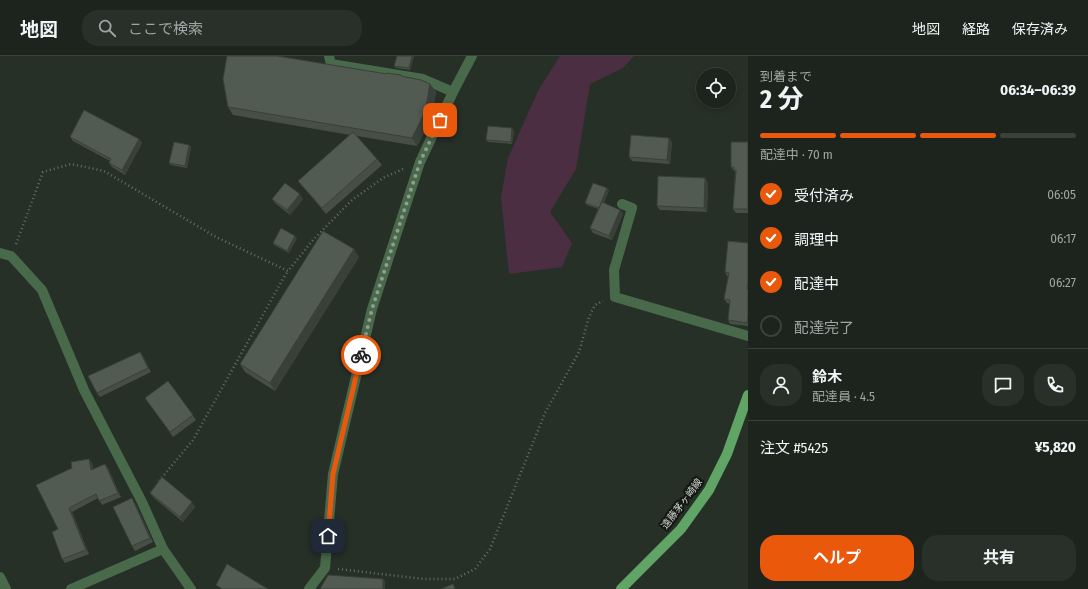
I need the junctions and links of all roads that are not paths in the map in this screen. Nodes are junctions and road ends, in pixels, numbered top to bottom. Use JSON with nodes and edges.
{"nodes":[{"id":1,"x":329,"y":56,"type":"edge"},
{"id":2,"x":472,"y":56,"type":"edge"},
{"id":3,"x":453,"y":92,"type":"junction"},
{"id":4,"x":622,"y":204,"type":"dead end"},
{"id":5,"x":0,"y":253,"type":"edge"},
{"id":6,"x":748,"y":336,"type":"edge"},
{"id":7,"x":748,"y":395,"type":"edge"},
{"id":8,"x":164,"y":549,"type":"junction"},
{"id":9,"x":0,"y":577,"type":"edge"},
{"id":10,"x":6,"y":589,"type":"edge"},
{"id":11,"x":71,"y":589,"type":"edge"},
{"id":12,"x":191,"y":589,"type":"edge"},
{"id":13,"x":309,"y":589,"type":"edge"},
{"id":14,"x":621,"y":589,"type":"edge"}],
"edges":[{"from":1,"to":3,"type":"street"},
{"from":2,"to":3,"type":"street"},
{"from":3,"to":13,"type":"street"},
{"from":4,"to":6,"type":"street"},
{"from":5,"to":8,"type":"street"},
{"from":7,"to":14,"type":"main road","name":"遠藤茅ヶ崎線"},
{"from":8,"to":11,"type":"street"},
{"from":8,"to":12,"type":"street"},
{"from":9,"to":10,"type":"street"}]}
